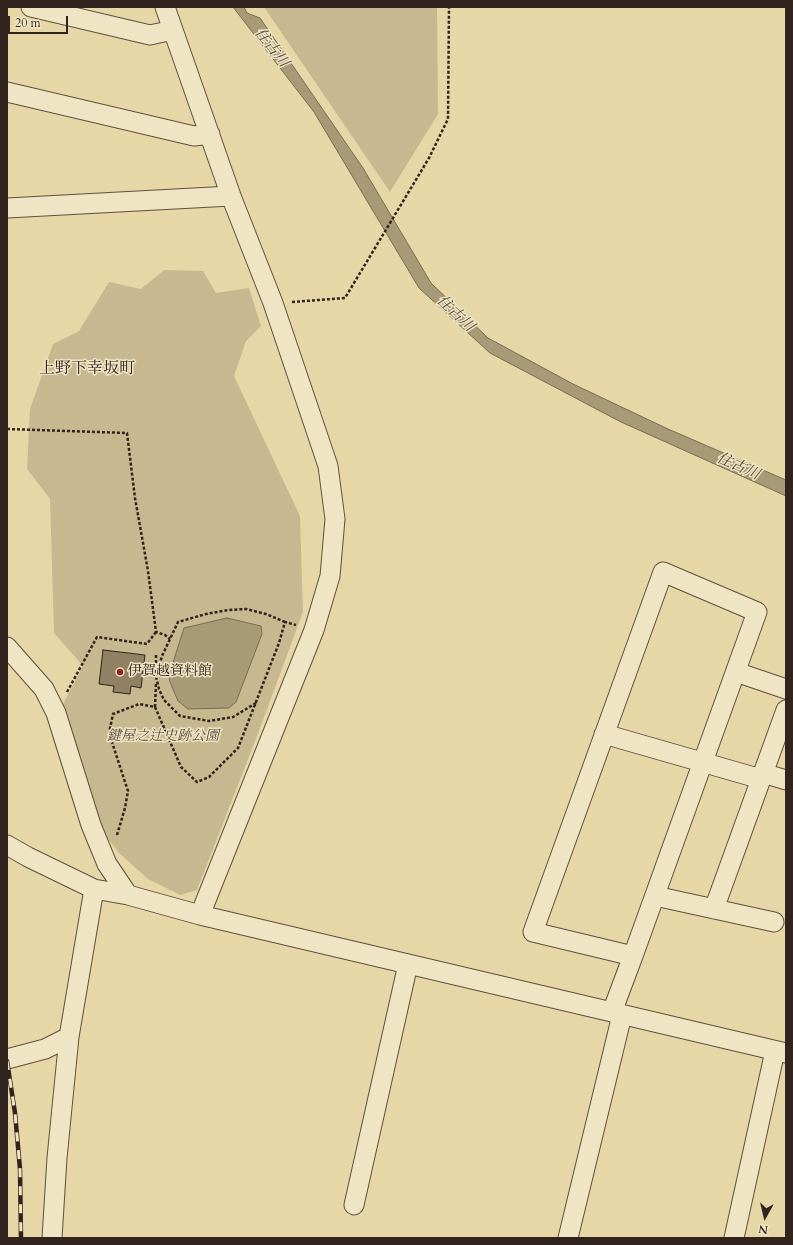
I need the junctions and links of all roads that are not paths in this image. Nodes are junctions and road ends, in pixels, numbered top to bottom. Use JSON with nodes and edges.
{"nodes":[{"id":1,"x":31,"y":7,"type":"edge"},
{"id":2,"x":165,"y":7,"type":"edge"},
{"id":3,"x":173,"y":30,"type":"junction"},
{"id":4,"x":7,"y":92,"type":"edge"},
{"id":5,"x":210,"y":134,"type":"junction"},
{"id":6,"x":231,"y":196,"type":"junction"},
{"id":7,"x":7,"y":208,"type":"edge"},
{"id":8,"x":7,"y":647,"type":"edge"},
{"id":9,"x":736,"y":672,"type":"junction"},
{"id":10,"x":786,"y":689,"type":"edge"},
{"id":11,"x":786,"y":710,"type":"edge"},
{"id":12,"x":604,"y":734,"type":"junction"},
{"id":13,"x":703,"y":762,"type":"junction"},
{"id":14,"x":762,"y":776,"type":"junction"},
{"id":15,"x":786,"y":780,"type":"edge"},
{"id":16,"x":7,"y":845,"type":"edge"},
{"id":17,"x":94,"y":889,"type":"junction"},
{"id":18,"x":128,"y":895,"type":"junction"},
{"id":19,"x":655,"y":896,"type":"junction"},
{"id":20,"x":714,"y":909,"type":"junction"},
{"id":21,"x":200,"y":915,"type":"junction"},
{"id":22,"x":774,"y":922,"type":"dead end"},
{"id":23,"x":633,"y":956,"type":"junction"},
{"id":24,"x":408,"y":964,"type":"junction"},
{"id":25,"x":617,"y":1013,"type":"junction"},
{"id":26,"x":69,"y":1037,"type":"junction"},
{"id":27,"x":780,"y":1052,"type":"edge"},
{"id":28,"x":7,"y":1060,"type":"edge"},
{"id":29,"x":354,"y":1205,"type":"dead end"},
{"id":30,"x":52,"y":1238,"type":"edge"},
{"id":31,"x":568,"y":1238,"type":"edge"},
{"id":32,"x":734,"y":1238,"type":"edge"}],
"edges":[{"from":1,"to":3,"type":"street"},
{"from":2,"to":3,"type":"street"},
{"from":3,"to":5,"type":"street"},
{"from":4,"to":5,"type":"street"},
{"from":5,"to":6,"type":"street"},
{"from":6,"to":7,"type":"street"},
{"from":6,"to":21,"type":"street"},
{"from":8,"to":18,"type":"street"},
{"from":9,"to":10,"type":"street"},
{"from":9,"to":12,"type":"street"},
{"from":9,"to":13,"type":"street"},
{"from":11,"to":14,"type":"street"},
{"from":12,"to":13,"type":"street"},
{"from":12,"to":23,"type":"street"},
{"from":13,"to":14,"type":"street"},
{"from":13,"to":19,"type":"street"},
{"from":14,"to":15,"type":"street"},
{"from":14,"to":20,"type":"street"},
{"from":16,"to":17,"type":"street"},
{"from":17,"to":18,"type":"street"},
{"from":17,"to":26,"type":"street"},
{"from":18,"to":21,"type":"street"},
{"from":19,"to":20,"type":"street"},
{"from":19,"to":23,"type":"street"},
{"from":20,"to":22,"type":"street"},
{"from":21,"to":24,"type":"street"},
{"from":23,"to":25,"type":"street"},
{"from":24,"to":25,"type":"street"},
{"from":24,"to":29,"type":"street"},
{"from":25,"to":27,"type":"street"},
{"from":25,"to":31,"type":"street"},
{"from":26,"to":28,"type":"street"},
{"from":26,"to":30,"type":"street"},
{"from":27,"to":32,"type":"street"}]}
